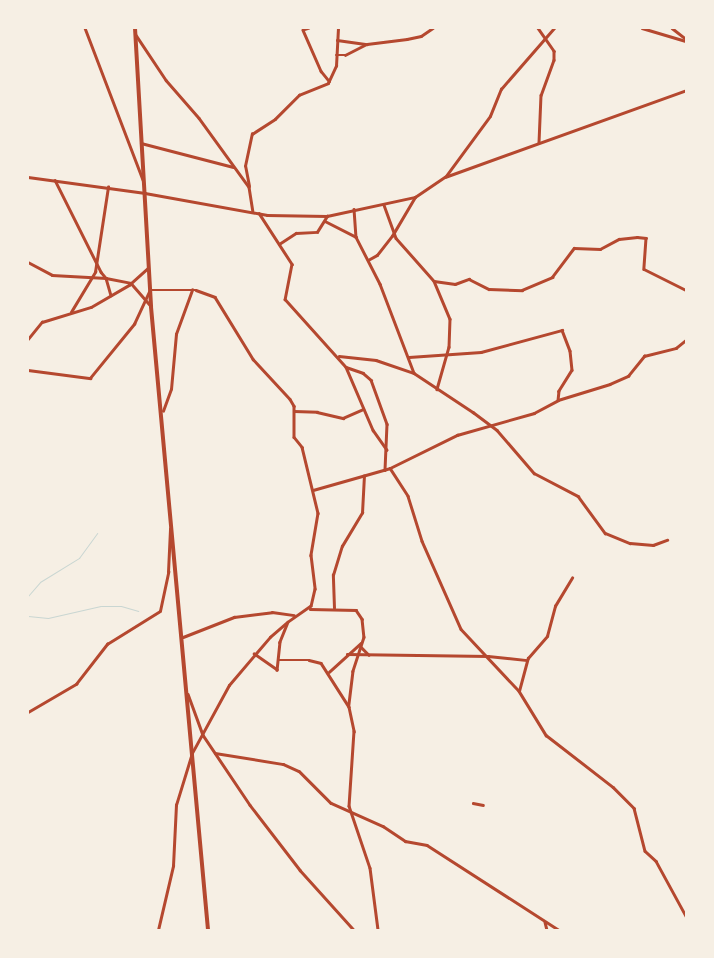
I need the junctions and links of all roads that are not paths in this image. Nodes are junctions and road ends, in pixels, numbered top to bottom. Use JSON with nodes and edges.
{"nodes":[{"id":1,"x":85,"y":28,"type":"edge"},
{"id":2,"x":135,"y":28,"type":"edge"},
{"id":3,"x":309,"y":28,"type":"edge"},
{"id":4,"x":338,"y":28,"type":"edge"},
{"id":5,"x":433,"y":28,"type":"edge"},
{"id":6,"x":538,"y":28,"type":"edge"},
{"id":7,"x":551,"y":28,"type":"edge"},
{"id":8,"x":642,"y":28,"type":"edge"},
{"id":9,"x":672,"y":28,"type":"edge"},
{"id":10,"x":136,"y":34,"type":"junction"},
{"id":11,"x":542,"y":38,"type":"junction"},
{"id":12,"x":337,"y":40,"type":"junction"},
{"id":13,"x":686,"y":40,"type":"edge"},
{"id":14,"x":367,"y":44,"type":"junction"},
{"id":15,"x":336,"y":54,"type":"junction"},
{"id":16,"x":330,"y":81,"type":"junction"},
{"id":17,"x":686,"y":90,"type":"edge"},
{"id":18,"x":539,"y":142,"type":"junction"},
{"id":19,"x":141,"y":143,"type":"junction"},
{"id":20,"x":234,"y":167,"type":"junction"},
{"id":21,"x":28,"y":177,"type":"edge"},
{"id":22,"x":445,"y":177,"type":"junction"},
{"id":23,"x":55,"y":180,"type":"junction"},
{"id":24,"x":144,"y":183,"type":"junction"},
{"id":25,"x":108,"y":187,"type":"junction"},
{"id":26,"x":249,"y":187,"type":"junction"},
{"id":27,"x":145,"y":192,"type":"junction"},
{"id":28,"x":415,"y":197,"type":"junction"},
{"id":29,"x":384,"y":205,"type":"junction"},
{"id":30,"x":354,"y":210,"type":"junction"},
{"id":31,"x":253,"y":212,"type":"junction"},
{"id":32,"x":259,"y":214,"type":"junction"},
{"id":33,"x":327,"y":216,"type":"junction"},
{"id":34,"x":324,"y":220,"type":"junction"},
{"id":35,"x":394,"y":233,"type":"junction"},
{"id":36,"x":356,"y":236,"type":"junction"},
{"id":37,"x":279,"y":244,"type":"junction"},
{"id":38,"x":368,"y":260,"type":"junction"},
{"id":39,"x":28,"y":262,"type":"edge"},
{"id":40,"x":96,"y":264,"type":"junction"},
{"id":41,"x":148,"y":268,"type":"junction"},
{"id":42,"x":106,"y":278,"type":"junction"},
{"id":43,"x":92,"y":279,"type":"junction"},
{"id":44,"x":434,"y":281,"type":"junction"},
{"id":45,"x":131,"y":283,"type":"junction"},
{"id":46,"x":150,"y":290,"type":"junction"},
{"id":47,"x":192,"y":290,"type":"junction"},
{"id":48,"x":686,"y":290,"type":"edge"},
{"id":49,"x":110,"y":295,"type":"junction"},
{"id":50,"x":147,"y":299,"type":"junction"},
{"id":51,"x":151,"y":307,"type":"junction"},
{"id":52,"x":72,"y":312,"type":"junction"},
{"id":53,"x":28,"y":339,"type":"edge"},
{"id":54,"x":686,"y":340,"type":"edge"},
{"id":55,"x":446,"y":354,"type":"junction"},
{"id":56,"x":339,"y":356,"type":"junction"},
{"id":57,"x":409,"y":357,"type":"junction"},
{"id":58,"x":346,"y":367,"type":"junction"},
{"id":59,"x":28,"y":370,"type":"edge"},
{"id":60,"x":414,"y":373,"type":"junction"},
{"id":61,"x":437,"y":389,"type":"junction"},
{"id":62,"x":558,"y":400,"type":"junction"},
{"id":63,"x":363,"y":409,"type":"junction"},
{"id":64,"x":163,"y":411,"type":"junction"},
{"id":65,"x":294,"y":412,"type":"junction"},
{"id":66,"x":489,"y":423,"type":"junction"},
{"id":67,"x":387,"y":450,"type":"junction"},
{"id":68,"x":390,"y":468,"type":"junction"},
{"id":69,"x":385,"y":470,"type":"junction"},
{"id":70,"x":364,"y":476,"type":"junction"},
{"id":71,"x":313,"y":490,"type":"junction"},
{"id":72,"x":171,"y":513,"type":"junction"},
{"id":73,"x":666,"y":540,"type":"dead end"},
{"id":74,"x":572,"y":578,"type":"dead end"},
{"id":75,"x":334,"y":608,"type":"junction"},
{"id":76,"x":308,"y":609,"type":"junction"},
{"id":77,"x":294,"y":615,"type":"junction"},
{"id":78,"x":288,"y":622,"type":"junction"},
{"id":79,"x":182,"y":637,"type":"junction"},
{"id":80,"x":363,"y":642,"type":"junction"},
{"id":81,"x":361,"y":646,"type":"junction"},
{"id":82,"x":254,"y":654,"type":"junction"},
{"id":83,"x":347,"y":654,"type":"junction"},
{"id":84,"x":358,"y":654,"type":"junction"},
{"id":85,"x":370,"y":655,"type":"junction"},
{"id":86,"x":488,"y":656,"type":"junction"},
{"id":87,"x":278,"y":660,"type":"junction"},
{"id":88,"x":527,"y":660,"type":"junction"},
{"id":89,"x":329,"y":672,"type":"junction"},
{"id":90,"x":187,"y":691,"type":"junction"},
{"id":91,"x":519,"y":691,"type":"junction"},
{"id":92,"x":349,"y":707,"type":"junction"},
{"id":93,"x":28,"y":712,"type":"edge"},
{"id":94,"x":202,"y":732,"type":"junction"},
{"id":95,"x":192,"y":753,"type":"junction"},
{"id":96,"x":215,"y":753,"type":"junction"},
{"id":97,"x":473,"y":803,"type":"dead end"},
{"id":98,"x":483,"y":805,"type":"dead end"},
{"id":99,"x":350,"y":812,"type":"junction"},
{"id":100,"x":686,"y":916,"type":"edge"},
{"id":101,"x":545,"y":922,"type":"junction"},
{"id":102,"x":158,"y":930,"type":"edge"},
{"id":103,"x":208,"y":930,"type":"edge"},
{"id":104,"x":354,"y":930,"type":"edge"},
{"id":105,"x":378,"y":930,"type":"edge"},
{"id":106,"x":547,"y":930,"type":"edge"},
{"id":107,"x":559,"y":930,"type":"edge"}],
"edges":[{"from":1,"to":24,"type":"street"},
{"from":2,"to":10,"type":"main road"},
{"from":3,"to":16,"type":"street"},
{"from":4,"to":12,"type":"street"},
{"from":5,"to":14,"type":"street"},
{"from":6,"to":11,"type":"street"},
{"from":7,"to":11,"type":"street"},
{"from":8,"to":13,"type":"street"},
{"from":9,"to":13,"type":"street"},
{"from":10,"to":19,"type":"main road"},
{"from":10,"to":20,"type":"street"},
{"from":11,"to":18,"type":"street"},
{"from":11,"to":22,"type":"street"},
{"from":12,"to":14,"type":"street"},
{"from":12,"to":15,"type":"street"},
{"from":14,"to":15,"type":"street"},
{"from":15,"to":16,"type":"street"},
{"from":16,"to":26,"type":"street"},
{"from":17,"to":18,"type":"street"},
{"from":18,"to":22,"type":"street"},
{"from":19,"to":20,"type":"street"},
{"from":19,"to":24,"type":"main road"},
{"from":20,"to":26,"type":"street"},
{"from":21,"to":23,"type":"street"},
{"from":22,"to":28,"type":"street"},
{"from":23,"to":25,"type":"street"},
{"from":23,"to":40,"type":"street"},
{"from":24,"to":27,"type":"main road"},
{"from":25,"to":27,"type":"street"},
{"from":25,"to":40,"type":"street"},
{"from":26,"to":31,"type":"street"},
{"from":27,"to":31,"type":"street"},
{"from":27,"to":41,"type":"main road"},
{"from":28,"to":29,"type":"street"},
{"from":28,"to":35,"type":"street"},
{"from":29,"to":30,"type":"street"},
{"from":29,"to":35,"type":"street"},
{"from":30,"to":33,"type":"street"},
{"from":30,"to":36,"type":"street"},
{"from":31,"to":32,"type":"street"},
{"from":32,"to":33,"type":"street"},
{"from":32,"to":37,"type":"street"},
{"from":33,"to":34,"type":"street"},
{"from":34,"to":36,"type":"street"},
{"from":34,"to":37,"type":"street"},
{"from":35,"to":38,"type":"street"},
{"from":35,"to":44,"type":"street"},
{"from":36,"to":38,"type":"street"},
{"from":37,"to":56,"type":"street"},
{"from":38,"to":57,"type":"street"},
{"from":39,"to":43,"type":"street"},
{"from":40,"to":42,"type":"street"},
{"from":40,"to":43,"type":"street"},
{"from":41,"to":45,"type":"street"},
{"from":41,"to":46,"type":"main road"},
{"from":42,"to":43,"type":"street"},
{"from":42,"to":45,"type":"street"},
{"from":42,"to":49,"type":"street"},
{"from":43,"to":52,"type":"street"},
{"from":44,"to":48,"type":"street"},
{"from":44,"to":55,"type":"street"},
{"from":45,"to":49,"type":"street"},
{"from":45,"to":50,"type":"street"},
{"from":46,"to":47,"type":"street"},
{"from":46,"to":50,"type":"street"},
{"from":46,"to":51,"type":"main road"},
{"from":47,"to":64,"type":"street"},
{"from":47,"to":65,"type":"street"},
{"from":49,"to":52,"type":"street"},
{"from":50,"to":51,"type":"street"},
{"from":50,"to":59,"type":"street"},
{"from":51,"to":64,"type":"main road"},
{"from":52,"to":53,"type":"street"},
{"from":54,"to":62,"type":"street"},
{"from":55,"to":57,"type":"street"},
{"from":55,"to":61,"type":"street"},
{"from":55,"to":62,"type":"street"},
{"from":56,"to":58,"type":"street"},
{"from":56,"to":60,"type":"street"},
{"from":57,"to":60,"type":"street"},
{"from":58,"to":63,"type":"street"},
{"from":58,"to":67,"type":"street"},
{"from":60,"to":61,"type":"street"},
{"from":61,"to":66,"type":"street"},
{"from":62,"to":66,"type":"street"},
{"from":63,"to":65,"type":"street"},
{"from":63,"to":67,"type":"street"},
{"from":64,"to":72,"type":"main road"},
{"from":65,"to":71,"type":"street"},
{"from":66,"to":68,"type":"street"},
{"from":66,"to":73,"type":"street"},
{"from":67,"to":69,"type":"street"},
{"from":68,"to":69,"type":"street"},
{"from":68,"to":86,"type":"street"},
{"from":69,"to":70,"type":"street"},
{"from":70,"to":71,"type":"street"},
{"from":70,"to":75,"type":"street"},
{"from":71,"to":76,"type":"street"},
{"from":72,"to":79,"type":"main road"},
{"from":72,"to":93,"type":"street"},
{"from":74,"to":88,"type":"street"},
{"from":75,"to":76,"type":"street"},
{"from":75,"to":80,"type":"street"},
{"from":76,"to":77,"type":"street"},
{"from":77,"to":78,"type":"street"},
{"from":77,"to":79,"type":"street"},
{"from":78,"to":82,"type":"street"},
{"from":78,"to":87,"type":"street"},
{"from":79,"to":90,"type":"main road"},
{"from":80,"to":81,"type":"street"},
{"from":80,"to":83,"type":"street"},
{"from":81,"to":84,"type":"street"},
{"from":81,"to":85,"type":"street"},
{"from":82,"to":87,"type":"street"},
{"from":82,"to":94,"type":"street"},
{"from":83,"to":84,"type":"street"},
{"from":83,"to":89,"type":"street"},
{"from":84,"to":85,"type":"street"},
{"from":84,"to":92,"type":"street"},
{"from":85,"to":86,"type":"street"},
{"from":86,"to":88,"type":"street"},
{"from":86,"to":91,"type":"street"},
{"from":87,"to":89,"type":"street"},
{"from":88,"to":91,"type":"street"},
{"from":89,"to":92,"type":"street"},
{"from":90,"to":94,"type":"street"},
{"from":90,"to":95,"type":"main road"},
{"from":91,"to":100,"type":"street"},
{"from":92,"to":99,"type":"street"},
{"from":94,"to":95,"type":"street"},
{"from":94,"to":96,"type":"street"},
{"from":95,"to":102,"type":"street"},
{"from":95,"to":103,"type":"main road"},
{"from":96,"to":99,"type":"street"},
{"from":96,"to":104,"type":"street"},
{"from":97,"to":98,"type":"street"},
{"from":99,"to":101,"type":"street"},
{"from":99,"to":105,"type":"street"},
{"from":101,"to":106,"type":"street"},
{"from":101,"to":107,"type":"street"}]}
